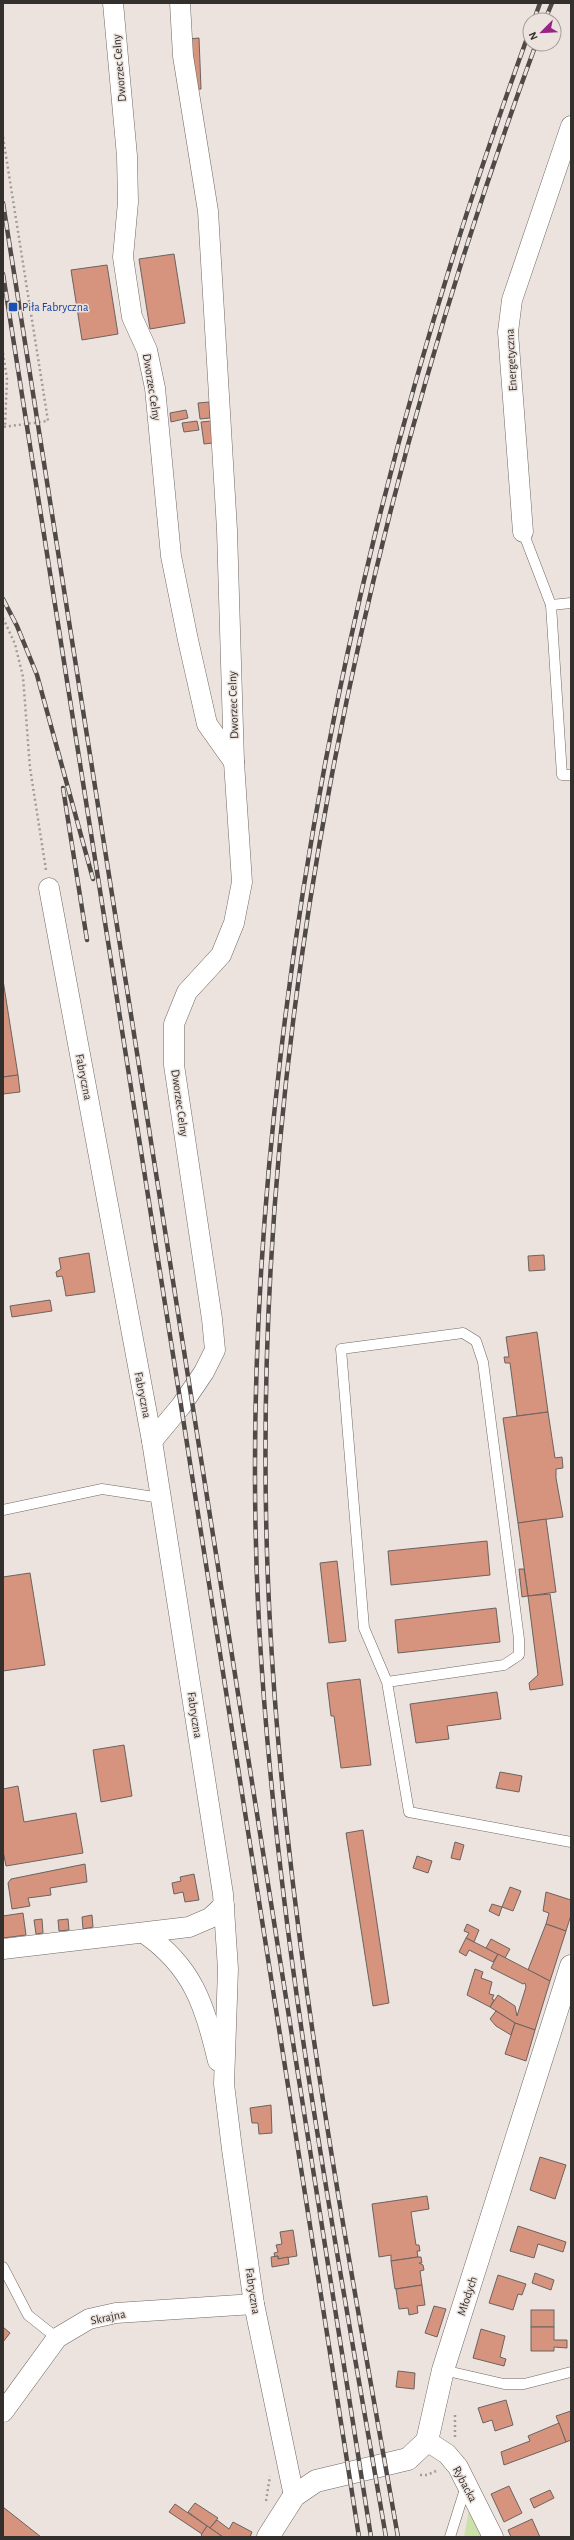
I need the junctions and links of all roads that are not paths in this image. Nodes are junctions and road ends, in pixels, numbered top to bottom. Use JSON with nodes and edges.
{"nodes":[{"id":1,"x":113,"y":3,"type":"edge"},
{"id":2,"x":180,"y":3,"type":"edge"},
{"id":3,"x":569,"y":137,"type":"edge"},
{"id":4,"x":523,"y":532,"type":"joint"},
{"id":5,"x":571,"y":604,"type":"edge"},
{"id":6,"x":550,"y":605,"type":"junction"},
{"id":7,"x":234,"y":762,"type":"junction"},
{"id":8,"x":571,"y":775,"type":"edge"},
{"id":9,"x":49,"y":888,"type":"road end"},
{"id":10,"x":152,"y":1441,"type":"junction"},
{"id":11,"x":161,"y":1498,"type":"junction"},
{"id":12,"x":3,"y":1510,"type":"edge"},
{"id":13,"x":387,"y":1682,"type":"junction"},
{"id":14,"x":571,"y":1842,"type":"edge"},
{"id":15,"x":224,"y":1905,"type":"junction"},
{"id":16,"x":144,"y":1933,"type":"junction"},
{"id":17,"x":3,"y":1949,"type":"edge"},
{"id":18,"x":571,"y":1966,"type":"edge"},
{"id":19,"x":224,"y":2084,"type":"junction"},
{"id":20,"x":3,"y":2267,"type":"edge"},
{"id":21,"x":254,"y":2304,"type":"junction"},
{"id":22,"x":57,"y":2338,"type":"junction"},
{"id":23,"x":443,"y":2370,"type":"junction"},
{"id":24,"x":571,"y":2372,"type":"edge"},
{"id":25,"x":3,"y":2412,"type":"edge"},
{"id":26,"x":427,"y":2441,"type":"junction"},
{"id":27,"x":466,"y":2486,"type":"junction"},
{"id":28,"x":294,"y":2496,"type":"junction"},
{"id":29,"x":268,"y":2537,"type":"edge"},
{"id":30,"x":450,"y":2537,"type":"edge"},
{"id":31,"x":493,"y":2537,"type":"edge"}],
"edges":[{"from":1,"to":7,"type":"street","name":"Dworzec Celny"},
{"from":2,"to":7,"type":"street","name":"Dworzec Celny"},
{"from":3,"to":4,"type":"street","name":"Energetyczna"},
{"from":4,"to":6,"type":"lane"},
{"from":5,"to":6,"type":"lane"},
{"from":6,"to":8,"type":"lane"},
{"from":7,"to":10,"type":"street","name":"Dworzec Celny"},
{"from":9,"to":10,"type":"street","name":"Fabryczna"},
{"from":10,"to":11,"type":"street","name":"Fabryczna"},
{"from":11,"to":12,"type":"lane"},
{"from":11,"to":15,"type":"street","name":"Fabryczna"},
{"from":13,"to":13,"type":"lane"},
{"from":13,"to":14,"type":"lane"},
{"from":15,"to":16,"type":"street"},
{"from":15,"to":19,"type":"street","name":"Fabryczna"},
{"from":16,"to":17,"type":"street"},
{"from":16,"to":19,"type":"street","name":"Fabryczna"},
{"from":18,"to":23,"type":"street","name":"Młodych"},
{"from":19,"to":21,"type":"street","name":"Fabryczna"},
{"from":20,"to":22,"type":"lane"},
{"from":21,"to":22,"type":"street","name":"Skrajna"},
{"from":21,"to":28,"type":"street","name":"Fabryczna"},
{"from":22,"to":25,"type":"street","name":"Skrajna"},
{"from":23,"to":24,"type":"lane"},
{"from":23,"to":26,"type":"street","name":"Młodych"},
{"from":26,"to":27,"type":"street","name":"Rybacka"},
{"from":26,"to":28,"type":"street"},
{"from":27,"to":30,"type":"lane"},
{"from":27,"to":31,"type":"street","name":"Rybacka"},
{"from":28,"to":29,"type":"street"}]}
